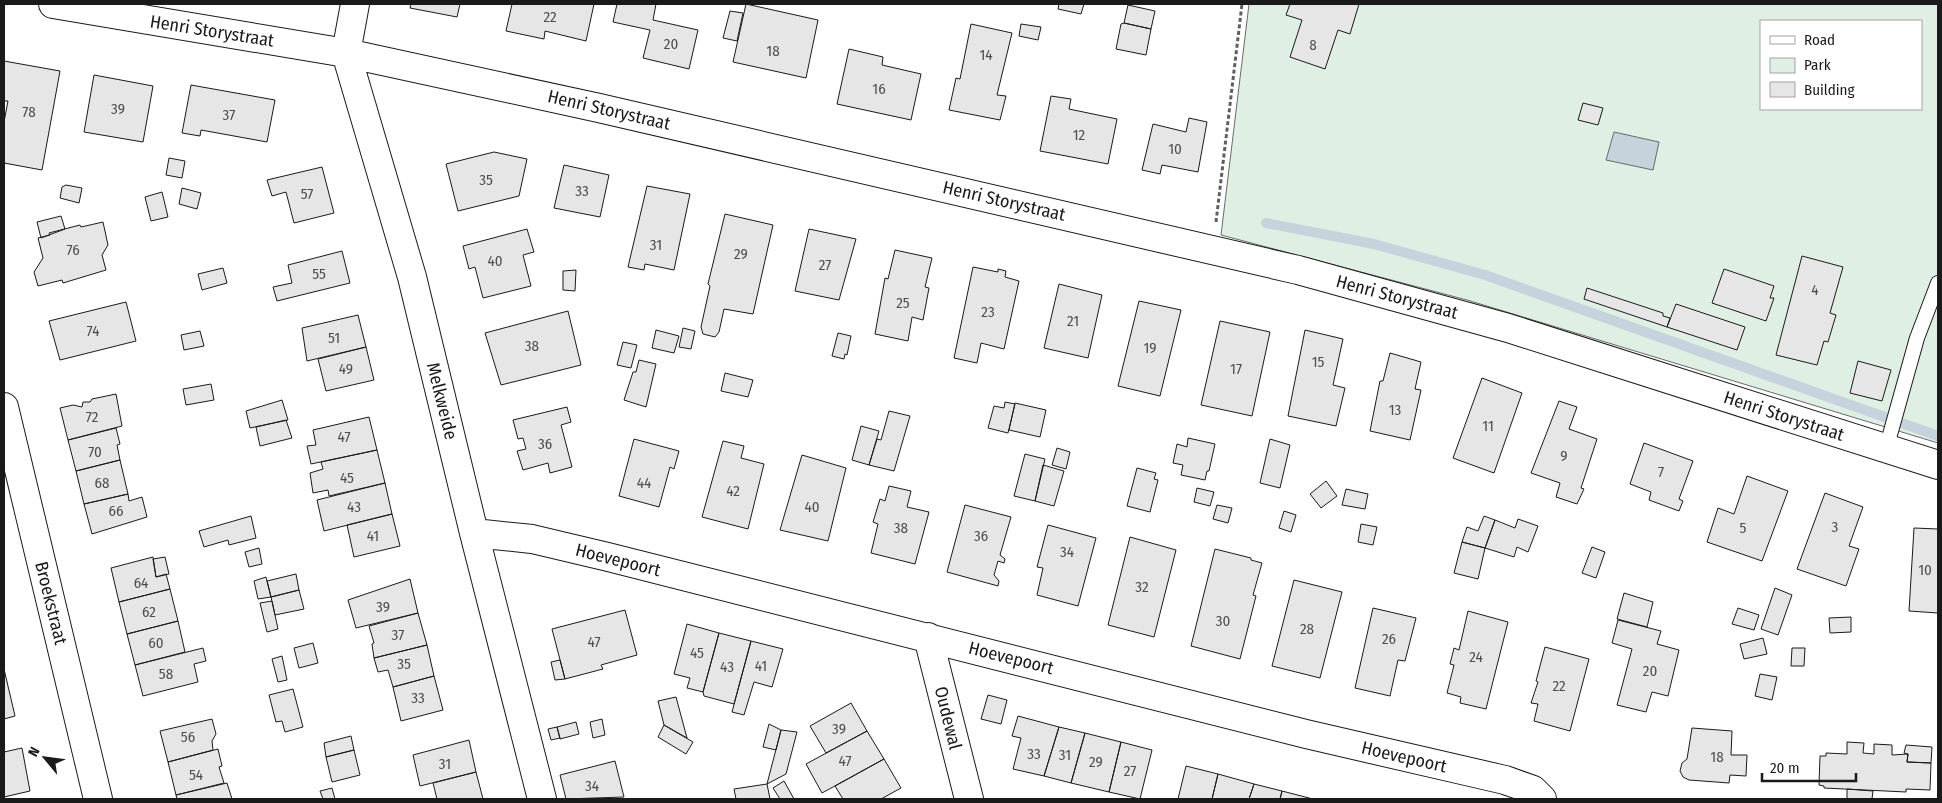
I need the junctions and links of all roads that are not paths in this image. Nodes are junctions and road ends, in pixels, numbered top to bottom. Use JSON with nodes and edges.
{"nodes":[{"id":1,"x":53,"y":4,"type":"edge"},
{"id":2,"x":355,"y":4,"type":"edge"},
{"id":3,"x":346,"y":53,"type":"junction"},
{"id":4,"x":1938,"y":283,"type":"edge"},
{"id":5,"x":4,"y":407,"type":"edge"},
{"id":6,"x":1888,"y":441,"type":"junction"},
{"id":7,"x":1938,"y":465,"type":"edge"},
{"id":8,"x":474,"y":533,"type":"junction"},
{"id":9,"x":928,"y":636,"type":"junction"},
{"id":10,"x":98,"y":799,"type":"edge"},
{"id":11,"x":542,"y":799,"type":"edge"},
{"id":12,"x":969,"y":799,"type":"edge"},
{"id":13,"x":1542,"y":799,"type":"edge"}],
"edges":[{"from":1,"to":3,"type":"street","name":"Henri Storystraat"},
{"from":2,"to":3,"type":"street","name":"Melkweide"},
{"from":3,"to":6,"type":"street","name":"Henri Storystraat"},
{"from":3,"to":8,"type":"street","name":"Melkweide"},
{"from":4,"to":6,"type":"lane"},
{"from":5,"to":10,"type":"street","name":"Broekstraat"},
{"from":6,"to":7,"type":"street","name":"Henri Storystraat"},
{"from":8,"to":9,"type":"street","name":"Hoevepoort"},
{"from":8,"to":11,"type":"street","name":"Melkweide"},
{"from":9,"to":12,"type":"street","name":"Oudewal"},
{"from":9,"to":13,"type":"street","name":"Hoevepoort"}]}
